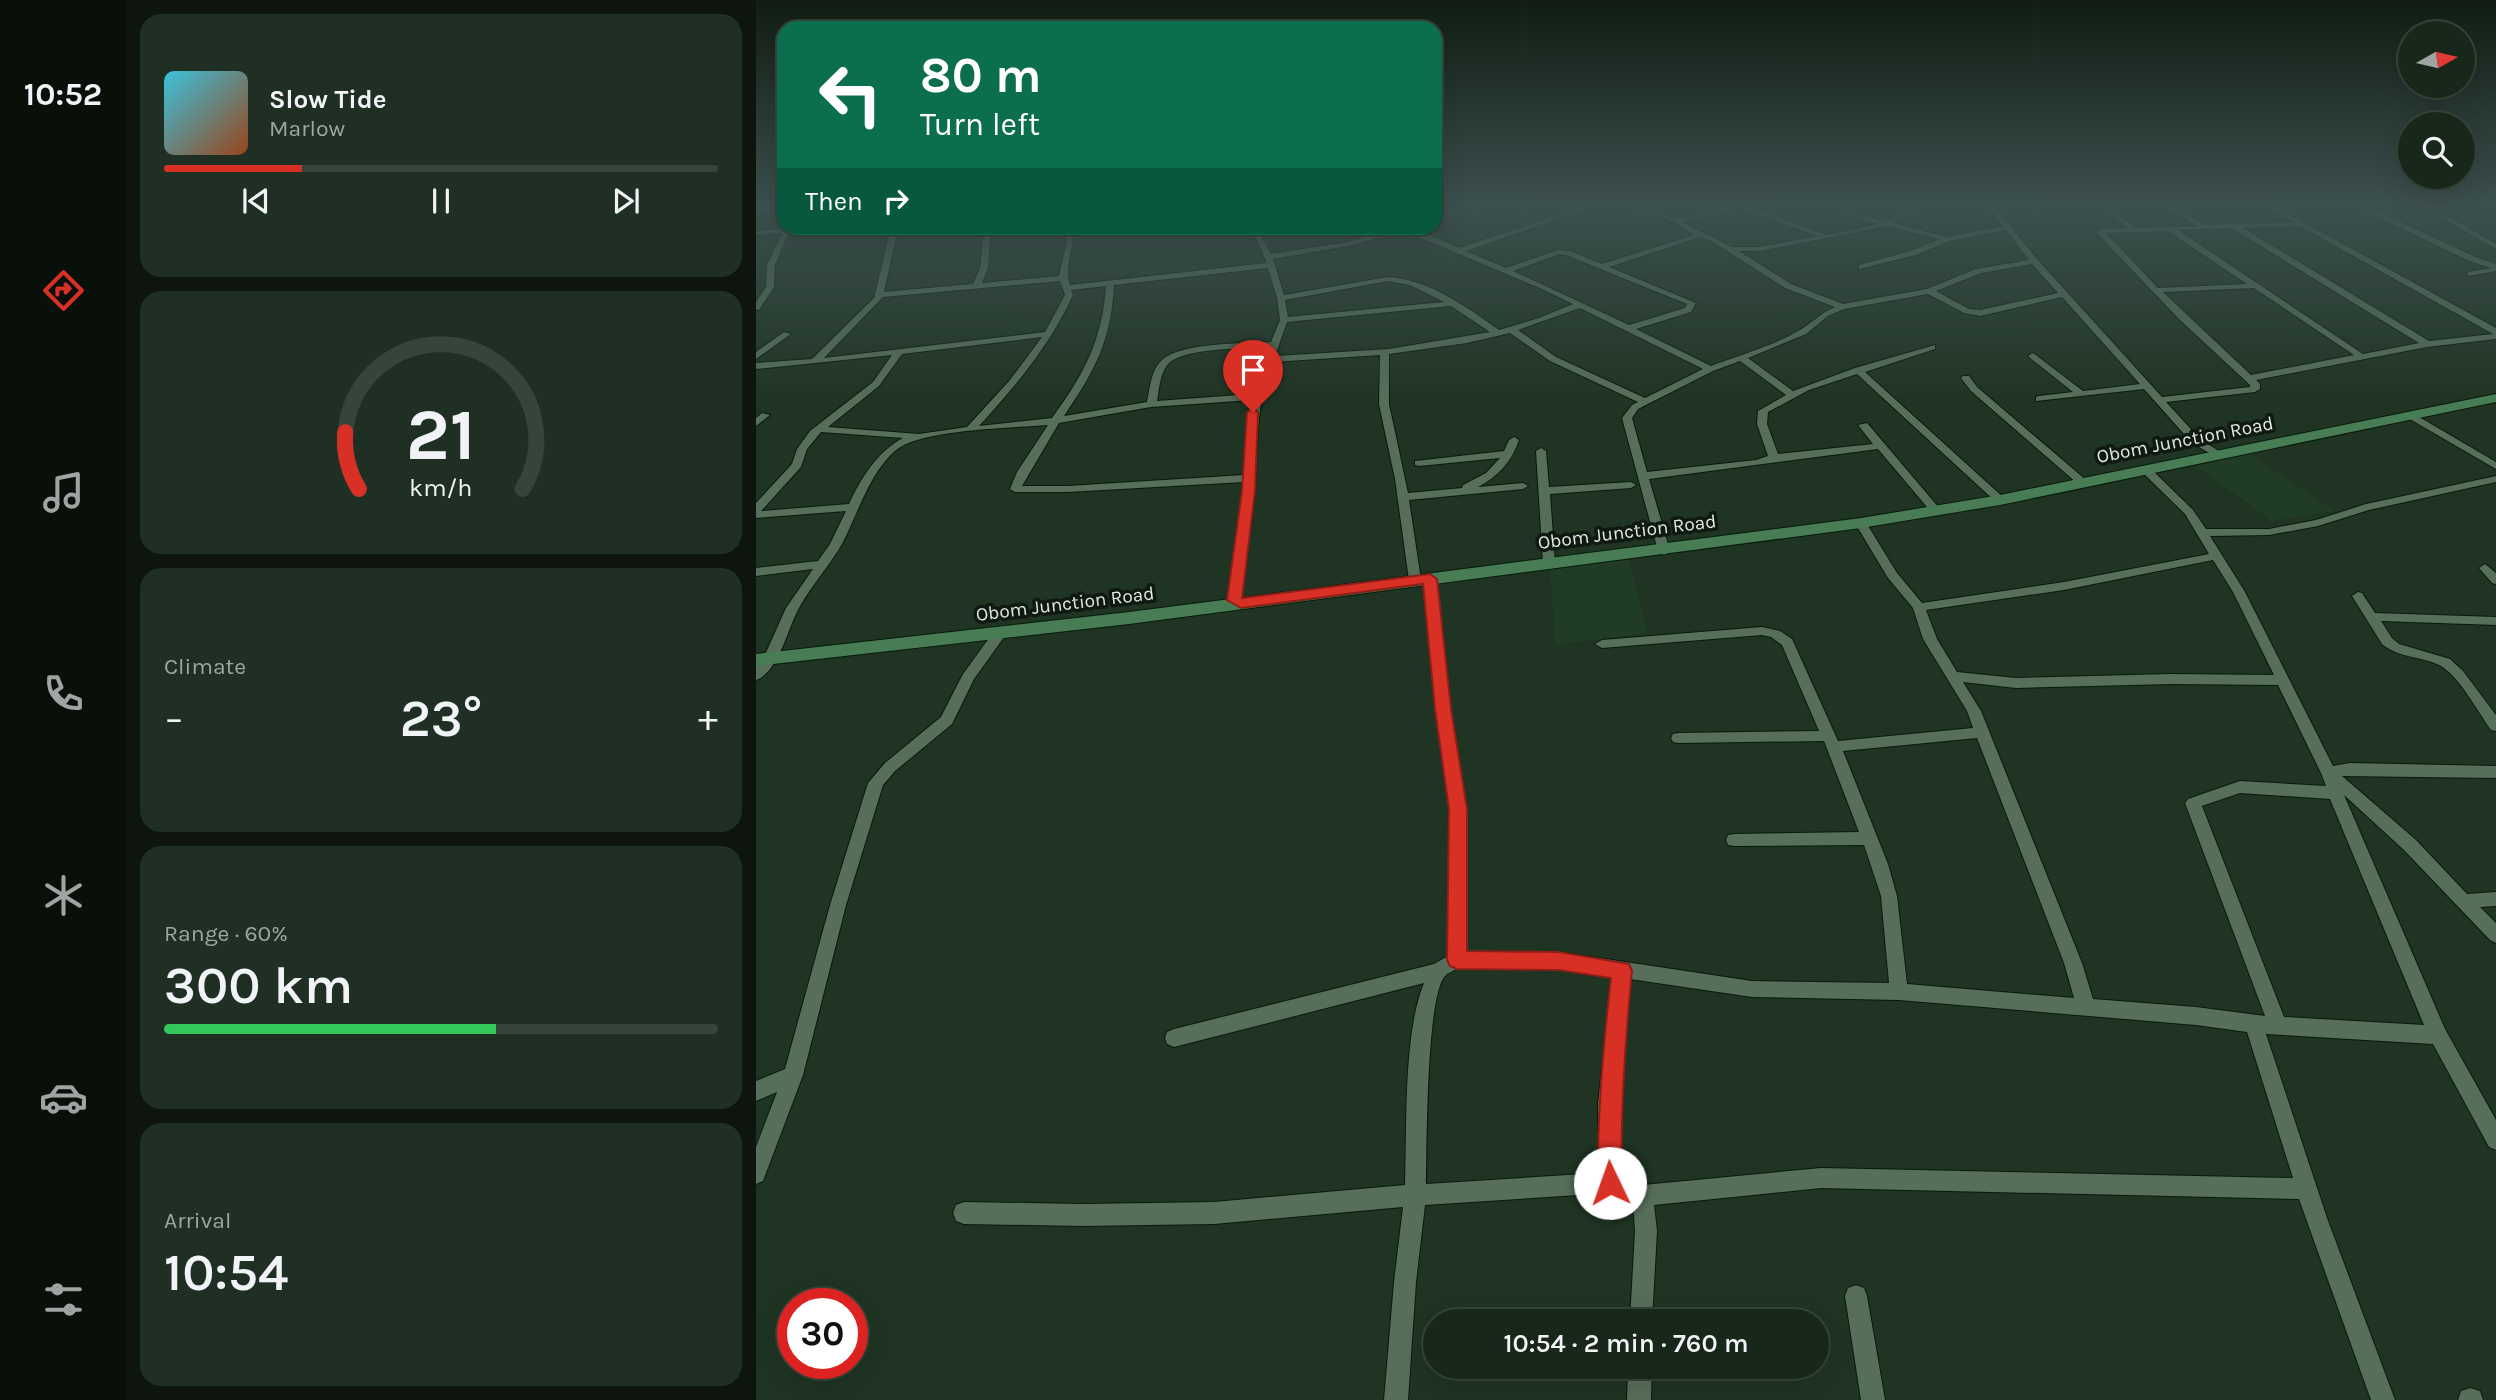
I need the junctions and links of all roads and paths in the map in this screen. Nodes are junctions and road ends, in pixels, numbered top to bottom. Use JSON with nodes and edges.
{"nodes":[{"id":1,"x":771,"y":271,"type":"edge"},
{"id":2,"x":882,"y":271,"type":"edge"},
{"id":3,"x":983,"y":271,"type":"edge"},
{"id":4,"x":1067,"y":271,"type":"edge"},
{"id":5,"x":1198,"y":271,"type":"edge"},
{"id":6,"x":1273,"y":271,"type":"edge"},
{"id":7,"x":1510,"y":271,"type":"edge"},
{"id":8,"x":1618,"y":271,"type":"edge"},
{"id":9,"x":1769,"y":271,"type":"edge"},
{"id":10,"x":1978,"y":271,"type":"edge"},
{"id":11,"x":2044,"y":271,"type":"edge"},
{"id":12,"x":2139,"y":271,"type":"edge"},
{"id":13,"x":2233,"y":271,"type":"edge"},
{"id":14,"x":2308,"y":271,"type":"edge"},
{"id":15,"x":2384,"y":271,"type":"edge"},
{"id":16,"x":2482,"y":271,"type":"edge"},
{"id":17,"x":2471,"y":274,"type":"dead end"},
{"id":18,"x":1110,"y":284,"type":"junction"},
{"id":19,"x":2255,"y":286,"type":"junction"},
{"id":20,"x":976,"y":287,"type":"junction"},
{"id":21,"x":1066,"y":287,"type":"junction"},
{"id":22,"x":1929,"y":290,"type":"junction"},
{"id":23,"x":2157,"y":290,"type":"junction"},
{"id":24,"x":2065,"y":293,"type":"junction"},
{"id":25,"x":879,"y":295,"type":"junction"},
{"id":26,"x":1281,"y":298,"type":"junction"},
{"id":27,"x":1441,"y":299,"type":"junction"},
{"id":28,"x":1430,"y":304,"type":"junction"},
{"id":29,"x":1451,"y":304,"type":"junction"},
{"id":30,"x":1579,"y":305,"type":"junction"},
{"id":31,"x":1842,"y":307,"type":"junction"},
{"id":32,"x":756,"y":308,"type":"edge"},
{"id":33,"x":1284,"y":320,"type":"junction"},
{"id":34,"x":1629,"y":328,"type":"junction"},
{"id":35,"x":1511,"y":329,"type":"junction"},
{"id":36,"x":1497,"y":333,"type":"junction"},
{"id":37,"x":787,"y":334,"type":"dead end"},
{"id":38,"x":1048,"y":334,"type":"junction"},
{"id":39,"x":2496,"y":334,"type":"edge"},
{"id":40,"x":1275,"y":344,"type":"junction"},
{"id":41,"x":2427,"y":344,"type":"junction"},
{"id":42,"x":1932,"y":347,"type":"dead end"},
{"id":43,"x":898,"y":353,"type":"junction"},
{"id":44,"x":1385,"y":353,"type":"junction"},
{"id":45,"x":756,"y":356,"type":"edge"},
{"id":46,"x":2033,"y":356,"type":"dead end"},
{"id":47,"x":2362,"y":357,"type":"junction"},
{"id":48,"x":1742,"y":358,"type":"junction"},
{"id":49,"x":1270,"y":359,"type":"junction"},
{"id":50,"x":815,"y":362,"type":"junction"},
{"id":51,"x":756,"y":366,"type":"edge"},
{"id":52,"x":1710,"y":369,"type":"junction"},
{"id":53,"x":1858,"y":370,"type":"junction"},
{"id":54,"x":1966,"y":378,"type":"dead end"},
{"id":55,"x":2250,"y":378,"type":"junction"},
{"id":56,"x":2147,"y":386,"type":"junction"},
{"id":57,"x":2080,"y":393,"type":"junction"},
{"id":58,"x":1793,"y":395,"type":"junction"},
{"id":59,"x":1256,"y":397,"type":"junction"},
{"id":60,"x":2496,"y":398,"type":"edge"},
{"id":61,"x":2039,"y":399,"type":"dead end"},
{"id":62,"x":2160,"y":400,"type":"junction"},
{"id":63,"x":1646,"y":402,"type":"junction"},
{"id":64,"x":1150,"y":404,"type":"junction"},
{"id":65,"x":2411,"y":416,"type":"junction"},
{"id":66,"x":1055,"y":421,"type":"junction"},
{"id":67,"x":1863,"y":425,"type":"dead end"},
{"id":68,"x":971,"y":428,"type":"junction"},
{"id":69,"x":819,"y":429,"type":"junction"},
{"id":70,"x":920,"y":437,"type":"junction"},
{"id":71,"x":1514,"y":440,"type":"dead end"},
{"id":72,"x":1880,"y":446,"type":"junction"},
{"id":73,"x":1541,"y":451,"type":"dead end"},
{"id":74,"x":1510,"y":454,"type":"junction"},
{"id":75,"x":2218,"y":456,"type":"junction"},
{"id":76,"x":1774,"y":458,"type":"junction"},
{"id":77,"x":1419,"y":463,"type":"dead end"},
{"id":78,"x":2496,"y":466,"type":"edge"},
{"id":79,"x":2145,"y":470,"type":"junction"},
{"id":80,"x":1644,"y":476,"type":"junction"},
{"id":81,"x":1249,"y":478,"type":"junction"},
{"id":82,"x":2496,"y":479,"type":"edge"},
{"id":83,"x":2082,"y":482,"type":"junction"},
{"id":84,"x":1631,"y":485,"type":"dead end"},
{"id":85,"x":1524,"y":486,"type":"dead end"},
{"id":86,"x":1544,"y":491,"type":"junction"},
{"id":87,"x":1431,"y":494,"type":"junction"},
{"id":88,"x":1402,"y":497,"type":"junction"},
{"id":89,"x":2000,"y":500,"type":"junction"},
{"id":90,"x":851,"y":507,"type":"junction"},
{"id":91,"x":1936,"y":511,"type":"junction"},
{"id":92,"x":756,"y":512,"type":"edge"},
{"id":93,"x":1861,"y":523,"type":"junction"},
{"id":94,"x":2203,"y":533,"type":"junction"},
{"id":95,"x":1664,"y":551,"type":"junction"},
{"id":96,"x":2217,"y":556,"type":"junction"},
{"id":97,"x":1549,"y":562,"type":"junction"},
{"id":98,"x":824,"y":564,"type":"junction"},
{"id":99,"x":2485,"y":568,"type":"dead end"},
{"id":100,"x":756,"y":572,"type":"edge"},
{"id":101,"x":1423,"y":579,"type":"junction"},
{"id":102,"x":2496,"y":580,"type":"edge"},
{"id":103,"x":2358,"y":596,"type":"dead end"},
{"id":104,"x":1241,"y":604,"type":"junction"},
{"id":105,"x":1919,"y":607,"type":"junction"},
{"id":106,"x":2372,"y":617,"type":"junction"},
{"id":107,"x":2496,"y":621,"type":"edge"},
{"id":108,"x":1000,"y":633,"type":"junction"},
{"id":109,"x":1602,"y":644,"type":"dead end"},
{"id":110,"x":763,"y":660,"type":"edge"},
{"id":111,"x":756,"y":675,"type":"edge"},
{"id":112,"x":1952,"y":676,"type":"junction"},
{"id":113,"x":2282,"y":680,"type":"junction"},
{"id":114,"x":2496,"y":726,"type":"edge"},
{"id":115,"x":1982,"y":732,"type":"junction"},
{"id":116,"x":1678,"y":738,"type":"dead end"},
{"id":117,"x":1830,"y":742,"type":"junction"},
{"id":118,"x":2496,"y":772,"type":"edge"},
{"id":119,"x":2329,"y":773,"type":"junction"},
{"id":120,"x":2335,"y":793,"type":"junction"},
{"id":121,"x":1870,"y":838,"type":"junction"},
{"id":122,"x":1734,"y":840,"type":"dead end"},
{"id":123,"x":2496,"y":899,"type":"edge"},
{"id":124,"x":2464,"y":901,"type":"junction"},
{"id":125,"x":2496,"y":935,"type":"edge"},
{"id":126,"x":1457,"y":960,"type":"junction"},
{"id":127,"x":1438,"y":971,"type":"junction"},
{"id":128,"x":1622,"y":971,"type":"junction"},
{"id":129,"x":1899,"y":992,"type":"junction"},
{"id":130,"x":2086,"y":1007,"type":"junction"},
{"id":131,"x":2254,"y":1024,"type":"junction"},
{"id":132,"x":2277,"y":1024,"type":"junction"},
{"id":133,"x":2438,"y":1035,"type":"junction"},
{"id":134,"x":1174,"y":1038,"type":"dead end"},
{"id":135,"x":793,"y":1075,"type":"junction"},
{"id":136,"x":756,"y":1091,"type":"edge"},
{"id":137,"x":2496,"y":1140,"type":"edge"},
{"id":138,"x":756,"y":1174,"type":"edge"},
{"id":139,"x":1610,"y":1183,"type":"junction"},
{"id":140,"x":2307,"y":1189,"type":"junction"},
{"id":141,"x":1415,"y":1195,"type":"junction"},
{"id":142,"x":1643,"y":1196,"type":"junction"},
{"id":143,"x":964,"y":1213,"type":"dead end"},
{"id":144,"x":1856,"y":1296,"type":"dead end"},
{"id":145,"x":1643,"y":1309,"type":"edge"},
{"id":146,"x":1640,"y":1379,"type":"edge"},
{"id":147,"x":1396,"y":1400,"type":"edge"},
{"id":148,"x":1639,"y":1400,"type":"edge"},
{"id":149,"x":1872,"y":1400,"type":"edge"},
{"id":150,"x":2383,"y":1400,"type":"edge"}],
"edges":[{"from":1,"to":32,"type":"street"},
{"from":2,"to":25,"type":"street"},
{"from":3,"to":20,"type":"street"},
{"from":4,"to":21,"type":"street"},
{"from":5,"to":18,"type":"street"},
{"from":6,"to":26,"type":"street"},
{"from":7,"to":30,"type":"street"},
{"from":8,"to":34,"type":"street"},
{"from":9,"to":31,"type":"street"},
{"from":10,"to":22,"type":"street"},
{"from":11,"to":24,"type":"street"},
{"from":12,"to":23,"type":"street"},
{"from":13,"to":19,"type":"street"},
{"from":14,"to":41,"type":"street"},
{"from":15,"to":39,"type":"street"},
{"from":16,"to":17,"type":"street"},
{"from":18,"to":21,"type":"street"},
{"from":18,"to":66,"type":"street"},
{"from":19,"to":23,"type":"street"},
{"from":19,"to":47,"type":"street"},
{"from":20,"to":21,"type":"street"},
{"from":20,"to":25,"type":"street"},
{"from":21,"to":38,"type":"street"},
{"from":22,"to":24,"type":"street"},
{"from":22,"to":31,"type":"street"},
{"from":23,"to":55,"type":"street"},
{"from":24,"to":56,"type":"street"},
{"from":25,"to":50,"type":"street"},
{"from":26,"to":27,"type":"street"},
{"from":26,"to":33,"type":"street"},
{"from":27,"to":28,"type":"street"},
{"from":27,"to":29,"type":"street"},
{"from":28,"to":29,"type":"street"},
{"from":28,"to":33,"type":"street"},
{"from":29,"to":36,"type":"street"},
{"from":30,"to":34,"type":"street"},
{"from":30,"to":35,"type":"street"},
{"from":31,"to":48,"type":"street"},
{"from":33,"to":40,"type":"street"},
{"from":34,"to":52,"type":"street"},
{"from":35,"to":36,"type":"street"},
{"from":35,"to":63,"type":"street"},
{"from":36,"to":44,"type":"street"},
{"from":37,"to":45,"type":"street"},
{"from":38,"to":43,"type":"street"},
{"from":38,"to":68,"type":"street"},
{"from":39,"to":41,"type":"street"},
{"from":40,"to":49,"type":"street"},
{"from":40,"to":64,"type":"street"},
{"from":41,"to":47,"type":"street"},
{"from":42,"to":53,"type":"street"},
{"from":43,"to":50,"type":"street"},
{"from":43,"to":69,"type":"street"},
{"from":44,"to":49,"type":"street"},
{"from":44,"to":88,"type":"street"},
{"from":46,"to":57,"type":"street"},
{"from":47,"to":55,"type":"street"},
{"from":48,"to":52,"type":"street"},
{"from":48,"to":58,"type":"street"},
{"from":49,"to":59,"type":"street"},
{"from":50,"to":51,"type":"street"},
{"from":52,"to":63,"type":"street"},
{"from":53,"to":58,"type":"street"},
{"from":53,"to":89,"type":"street"},
{"from":54,"to":83,"type":"street"},
{"from":55,"to":62,"type":"street"},
{"from":56,"to":57,"type":"street"},
{"from":56,"to":62,"type":"street"},
{"from":57,"to":61,"type":"street"},
{"from":58,"to":76,"type":"street"},
{"from":59,"to":64,"type":"street"},
{"from":59,"to":81,"type":"street"},
{"from":60,"to":65,"type":"main road","name":"Obom Junction Road"},
{"from":62,"to":75,"type":"street"},
{"from":63,"to":80,"type":"street"},
{"from":64,"to":66,"type":"street"},
{"from":65,"to":75,"type":"main road","name":"Obom Junction Road"},
{"from":65,"to":78,"type":"street"},
{"from":66,"to":68,"type":"street"},
{"from":66,"to":81,"type":"street"},
{"from":67,"to":72,"type":"street"},
{"from":68,"to":70,"type":"street"},
{"from":69,"to":70,"type":"street"},
{"from":69,"to":92,"type":"street"},
{"from":70,"to":90,"type":"street"},
{"from":71,"to":74,"type":"street"},
{"from":72,"to":76,"type":"street"},
{"from":72,"to":91,"type":"street"},
{"from":73,"to":86,"type":"street"},
{"from":74,"to":77,"type":"street"},
{"from":74,"to":87,"type":"street"},
{"from":75,"to":79,"type":"main road","name":"Obom Junction Road"},
{"from":76,"to":80,"type":"street"},
{"from":79,"to":83,"type":"main road","name":"Obom Junction Road"},
{"from":79,"to":94,"type":"street"},
{"from":80,"to":95,"type":"street"},
{"from":81,"to":104,"type":"street"},
{"from":82,"to":94,"type":"street"},
{"from":83,"to":89,"type":"main road","name":"Obom Junction Road"},
{"from":84,"to":86,"type":"street"},
{"from":85,"to":87,"type":"street"},
{"from":86,"to":97,"type":"street"},
{"from":87,"to":88,"type":"street"},
{"from":88,"to":101,"type":"street"},
{"from":89,"to":91,"type":"main road","name":"Obom Junction Road"},
{"from":90,"to":92,"type":"street"},
{"from":90,"to":98,"type":"street"},
{"from":91,"to":93,"type":"main road","name":"Obom Junction Road"},
{"from":93,"to":95,"type":"main road","name":"Obom Junction Road"},
{"from":93,"to":105,"type":"street"},
{"from":94,"to":96,"type":"street"},
{"from":95,"to":97,"type":"main road","name":"Obom Junction Road"},
{"from":96,"to":105,"type":"street"},
{"from":96,"to":113,"type":"street"},
{"from":97,"to":101,"type":"main road","name":"Obom Junction Road"},
{"from":98,"to":100,"type":"street"},
{"from":98,"to":110,"type":"street"},
{"from":99,"to":102,"type":"street"},
{"from":101,"to":104,"type":"main road","name":"Obom Junction Road"},
{"from":101,"to":126,"type":"street"},
{"from":103,"to":106,"type":"street"},
{"from":104,"to":108,"type":"main road","name":"Obom Junction Road"},
{"from":105,"to":112,"type":"street"},
{"from":106,"to":107,"type":"street"},
{"from":106,"to":114,"type":"street"},
{"from":108,"to":110,"type":"main road","name":"Obom Junction Road"},
{"from":108,"to":135,"type":"street"},
{"from":109,"to":117,"type":"street"},
{"from":110,"to":111,"type":"street"},
{"from":112,"to":113,"type":"street"},
{"from":112,"to":115,"type":"street"},
{"from":113,"to":119,"type":"street"},
{"from":115,"to":117,"type":"street"},
{"from":115,"to":130,"type":"street"},
{"from":116,"to":117,"type":"street"},
{"from":117,"to":121,"type":"street"},
{"from":118,"to":119,"type":"street"},
{"from":119,"to":120,"type":"street"},
{"from":119,"to":124,"type":"street"},
{"from":120,"to":132,"type":"street"},
{"from":120,"to":133,"type":"street"},
{"from":121,"to":122,"type":"street"},
{"from":121,"to":129,"type":"street"},
{"from":123,"to":124,"type":"street"},
{"from":124,"to":125,"type":"street"},
{"from":126,"to":127,"type":"street"},
{"from":126,"to":128,"type":"street"},
{"from":127,"to":134,"type":"street"},
{"from":127,"to":141,"type":"street"},
{"from":128,"to":129,"type":"street"},
{"from":128,"to":139,"type":"street"},
{"from":129,"to":130,"type":"street"},
{"from":130,"to":131,"type":"street"},
{"from":131,"to":132,"type":"street"},
{"from":131,"to":140,"type":"street"},
{"from":132,"to":133,"type":"street"},
{"from":133,"to":137,"type":"street"},
{"from":135,"to":136,"type":"street"},
{"from":135,"to":138,"type":"street"},
{"from":139,"to":141,"type":"street"},
{"from":139,"to":142,"type":"street"},
{"from":140,"to":142,"type":"street"},
{"from":140,"to":150,"type":"street"},
{"from":141,"to":143,"type":"street"},
{"from":141,"to":147,"type":"street"},
{"from":142,"to":145,"type":"street"},
{"from":144,"to":149,"type":"street"},
{"from":146,"to":148,"type":"street"}]}
